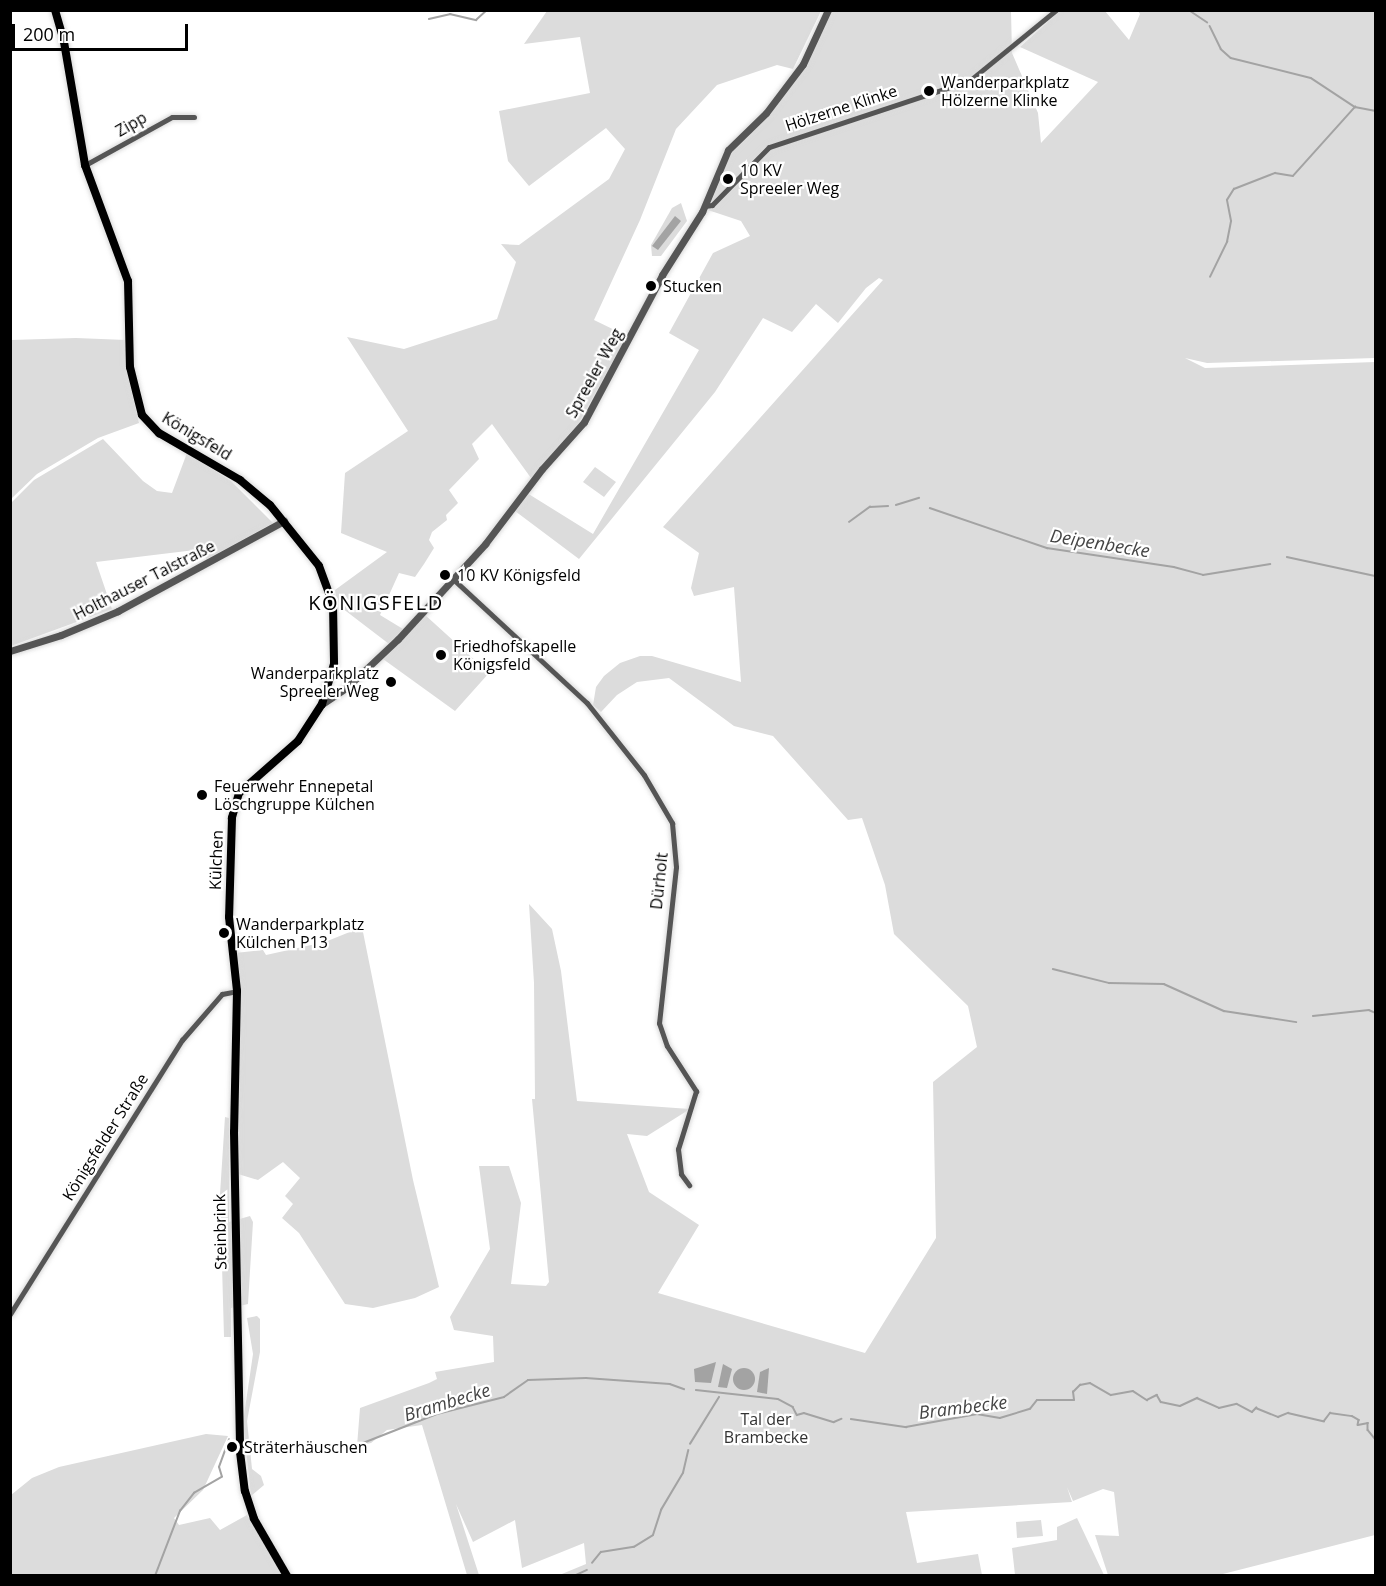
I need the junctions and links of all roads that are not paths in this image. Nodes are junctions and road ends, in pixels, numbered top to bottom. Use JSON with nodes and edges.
{"nodes":[{"id":1,"x":55,"y":10,"type":"edge"},
{"id":2,"x":828,"y":10,"type":"edge"},
{"id":3,"x":1056,"y":10,"type":"edge"},
{"id":4,"x":194,"y":117,"type":"dead end"},
{"id":5,"x":85,"y":165,"type":"junction"},
{"id":6,"x":705,"y":206,"type":"junction"},
{"id":7,"x":284,"y":521,"type":"junction"},
{"id":8,"x":452,"y":578,"type":"junction"},
{"id":9,"x":10,"y":651,"type":"edge"},
{"id":10,"x":322,"y":704,"type":"junction"},
{"id":11,"x":237,"y":991,"type":"junction"},
{"id":12,"x":689,"y":1185,"type":"dead end"},
{"id":13,"x":10,"y":1314,"type":"edge"},
{"id":14,"x":287,"y":1575,"type":"edge"}],
"edges":[{"from":1,"to":5,"type":"main road","name":"Königsfeld"},
{"from":2,"to":6,"type":"street","name":"Spreeler Weg"},
{"from":3,"to":6,"type":"street","name":"Hölzerne Klinke"},
{"from":4,"to":5,"type":"street","name":"Zipp"},
{"from":5,"to":7,"type":"main road","name":"Königsfeld"},
{"from":6,"to":8,"type":"street","name":"Spreeler Weg"},
{"from":7,"to":9,"type":"street","name":"Holthauser Talstraße"},
{"from":7,"to":10,"type":"main road","name":"Königsfeld"},
{"from":8,"to":10,"type":"street","name":"Spreeler Weg"},
{"from":8,"to":12,"type":"street","name":"Dürholt"},
{"from":10,"to":11,"type":"main road","name":"Külchen"},
{"from":11,"to":13,"type":"street","name":"Königsfelder Straße"},
{"from":11,"to":14,"type":"main road","name":"Steinbrink"}]}
